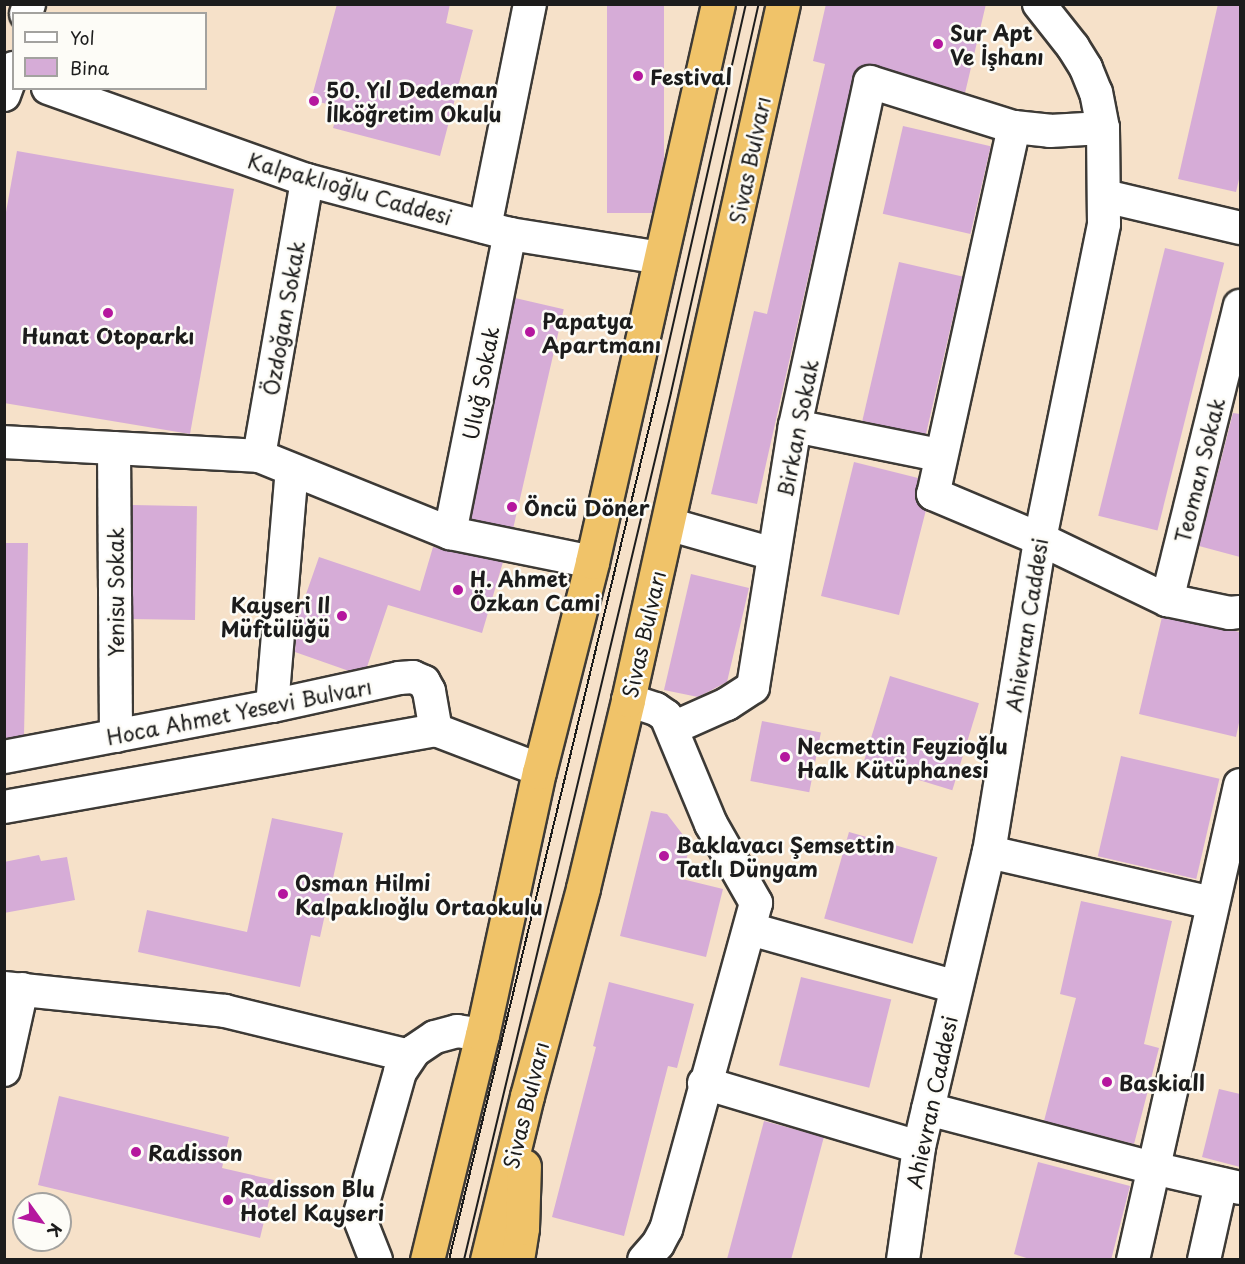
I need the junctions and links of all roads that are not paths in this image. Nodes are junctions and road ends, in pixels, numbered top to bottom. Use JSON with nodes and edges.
{"nodes":[{"id":1,"x":530,"y":4,"type":"edge"},
{"id":2,"x":718,"y":4,"type":"edge"},
{"id":3,"x":783,"y":4,"type":"edge"},
{"id":4,"x":1039,"y":4,"type":"edge"},
{"id":5,"x":54,"y":90,"type":"edge"},
{"id":6,"x":1014,"y":127,"type":"junction"},
{"id":7,"x":1103,"y":128,"type":"junction"},
{"id":8,"x":308,"y":180,"type":"junction"},
{"id":9,"x":1105,"y":196,"type":"junction"},
{"id":10,"x":1240,"y":228,"type":"edge"},
{"id":11,"x":497,"y":230,"type":"junction"},
{"id":12,"x":661,"y":258,"type":"junction"},
{"id":13,"x":1240,"y":306,"type":"edge"},
{"id":14,"x":795,"y":426,"type":"junction"},
{"id":15,"x":4,"y":442,"type":"edge"},
{"id":16,"x":114,"y":448,"type":"junction"},
{"id":17,"x":939,"y":455,"type":"junction"},
{"id":18,"x":259,"y":456,"type":"junction"},
{"id":19,"x":292,"y":470,"type":"junction"},
{"id":20,"x":668,"y":524,"type":"junction"},
{"id":21,"x":450,"y":533,"type":"junction"},
{"id":22,"x":1040,"y":539,"type":"junction"},
{"id":23,"x":773,"y":554,"type":"junction"},
{"id":24,"x":592,"y":562,"type":"junction"},
{"id":25,"x":1167,"y":600,"type":"junction"},
{"id":26,"x":1240,"y":612,"type":"edge"},
{"id":27,"x":628,"y":700,"type":"junction"},
{"id":28,"x":272,"y":706,"type":"junction"},
{"id":29,"x":673,"y":728,"type":"junction"},
{"id":30,"x":436,"y":730,"type":"junction"},
{"id":31,"x":116,"y":736,"type":"junction"},
{"id":32,"x":4,"y":757,"type":"edge"},
{"id":33,"x":540,"y":770,"type":"junction"},
{"id":34,"x":1240,"y":785,"type":"edge"},
{"id":35,"x":4,"y":807,"type":"edge"},
{"id":36,"x":990,"y":852,"type":"junction"},
{"id":37,"x":1212,"y":903,"type":"junction"},
{"id":38,"x":750,"y":929,"type":"junction"},
{"id":39,"x":956,"y":987,"type":"junction"},
{"id":40,"x":13,"y":989,"type":"edge"},
{"id":41,"x":482,"y":1035,"type":"junction"},
{"id":42,"x":409,"y":1056,"type":"junction"},
{"id":43,"x":4,"y":1070,"type":"edge"},
{"id":44,"x":704,"y":1083,"type":"junction"},
{"id":45,"x":527,"y":1096,"type":"junction"},
{"id":46,"x":928,"y":1109,"type":"junction"},
{"id":47,"x":920,"y":1147,"type":"junction"},
{"id":48,"x":1153,"y":1168,"type":"junction"},
{"id":49,"x":1231,"y":1186,"type":"edge"},
{"id":50,"x":376,"y":1260,"type":"edge"},
{"id":51,"x":405,"y":1260,"type":"edge"},
{"id":52,"x":428,"y":1260,"type":"edge"},
{"id":53,"x":487,"y":1260,"type":"edge"},
{"id":54,"x":517,"y":1260,"type":"edge"},
{"id":55,"x":644,"y":1260,"type":"edge"},
{"id":56,"x":903,"y":1260,"type":"edge"},
{"id":57,"x":1133,"y":1260,"type":"edge"},
{"id":58,"x":1204,"y":1260,"type":"edge"}],
"edges":[{"from":1,"to":11,"type":"street","name":"Uluğ Sokak"},
{"from":2,"to":12,"type":"highway"},
{"from":3,"to":20,"type":"highway","name":"Sivas Bulvarı"},
{"from":4,"to":7,"type":"street","name":"Ahievran Caddesi"},
{"from":5,"to":8,"type":"street","name":"Kalpaklıoğlu Caddesi"},
{"from":6,"to":7,"type":"street"},
{"from":6,"to":14,"type":"street","name":"Birkan Sokak"},
{"from":6,"to":17,"type":"street"},
{"from":7,"to":9,"type":"street","name":"Ahievran Caddesi"},
{"from":8,"to":11,"type":"street","name":"Kalpaklıoğlu Caddesi"},
{"from":8,"to":18,"type":"street","name":"Özdoğan Sokak"},
{"from":9,"to":10,"type":"street"},
{"from":9,"to":22,"type":"street","name":"Ahievran Caddesi"},
{"from":11,"to":12,"type":"street","name":"Kalpaklıoğlu Caddesi"},
{"from":11,"to":21,"type":"street","name":"Uluğ Sokak"},
{"from":12,"to":24,"type":"highway"},
{"from":13,"to":25,"type":"street","name":"Teoman Sokak"},
{"from":14,"to":17,"type":"street"},
{"from":14,"to":23,"type":"street","name":"Birkan Sokak"},
{"from":15,"to":16,"type":"street"},
{"from":16,"to":18,"type":"street"},
{"from":16,"to":31,"type":"street","name":"Yenisu Sokak"},
{"from":17,"to":22,"type":"street"},
{"from":18,"to":19,"type":"street"},
{"from":19,"to":21,"type":"street"},
{"from":19,"to":28,"type":"street"},
{"from":20,"to":23,"type":"street"},
{"from":20,"to":27,"type":"highway","name":"Sivas Bulvarı"},
{"from":21,"to":24,"type":"street"},
{"from":22,"to":25,"type":"street"},
{"from":22,"to":36,"type":"street","name":"Ahievran Caddesi"},
{"from":23,"to":29,"type":"street","name":"Birkan Sokak"},
{"from":24,"to":33,"type":"highway"},
{"from":25,"to":26,"type":"street"},
{"from":27,"to":29,"type":"street"},
{"from":27,"to":45,"type":"highway","name":"Sivas Bulvarı"},
{"from":28,"to":30,"type":"street","name":"Hoca Ahmet Yesevi Bulvarı"},
{"from":28,"to":31,"type":"street","name":"Hoca Ahmet Yesevi Bulvarı"},
{"from":29,"to":38,"type":"street"},
{"from":30,"to":33,"type":"street"},
{"from":30,"to":35,"type":"street"},
{"from":31,"to":32,"type":"street","name":"Hoca Ahmet Yesevi Bulvarı"},
{"from":33,"to":41,"type":"highway"},
{"from":34,"to":37,"type":"street"},
{"from":36,"to":37,"type":"street"},
{"from":36,"to":39,"type":"street","name":"Ahievran Caddesi"},
{"from":37,"to":48,"type":"street"},
{"from":38,"to":39,"type":"street"},
{"from":38,"to":44,"type":"street"},
{"from":39,"to":46,"type":"street","name":"Ahievran Caddesi"},
{"from":40,"to":42,"type":"street"},
{"from":40,"to":43,"type":"street"},
{"from":41,"to":42,"type":"street"},
{"from":41,"to":51,"type":"highway"},
{"from":41,"to":52,"type":"highway"},
{"from":42,"to":50,"type":"street"},
{"from":44,"to":47,"type":"street"},
{"from":44,"to":55,"type":"street"},
{"from":45,"to":53,"type":"highway","name":"Sivas Bulvarı"},
{"from":45,"to":54,"type":"highway"},
{"from":46,"to":47,"type":"street","name":"Ahievran Caddesi"},
{"from":46,"to":48,"type":"street"},
{"from":47,"to":56,"type":"street","name":"Ahievran Caddesi"},
{"from":48,"to":49,"type":"street"},
{"from":48,"to":57,"type":"street"},
{"from":49,"to":58,"type":"street"}]}
